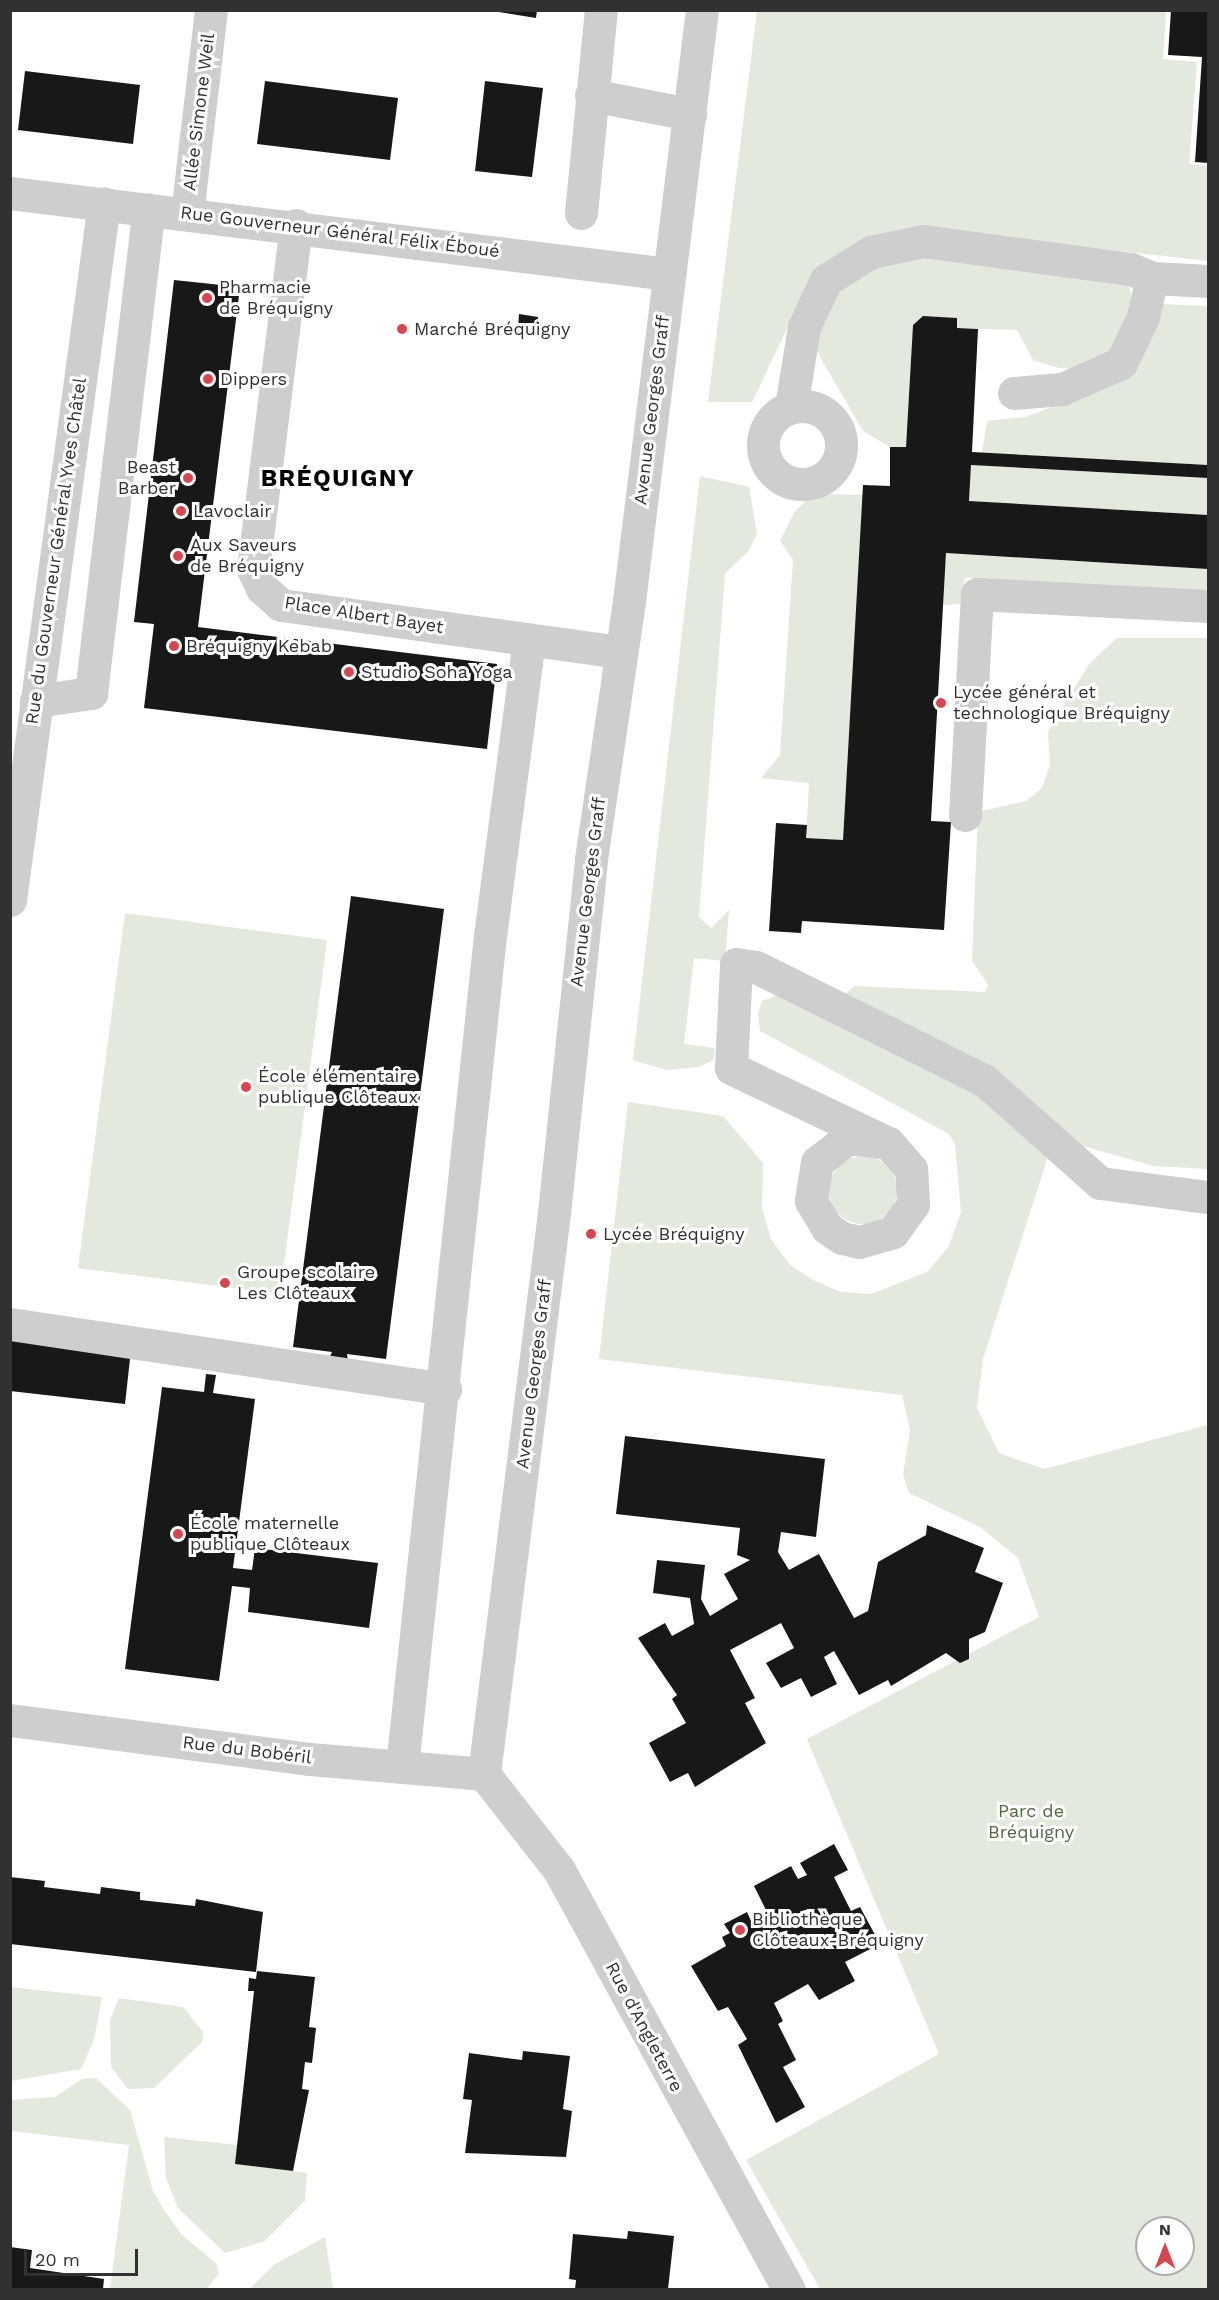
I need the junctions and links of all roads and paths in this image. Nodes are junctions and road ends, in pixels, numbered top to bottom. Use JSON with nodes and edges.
{"nodes":[{"id":1,"x":211,"y":10,"type":"edge"},
{"id":2,"x":601,"y":10,"type":"edge"},
{"id":3,"x":702,"y":10,"type":"edge"},
{"id":4,"x":591,"y":95,"type":"junction"},
{"id":5,"x":690,"y":114,"type":"junction"},
{"id":6,"x":10,"y":193,"type":"edge"},
{"id":7,"x":104,"y":202,"type":"junction"},
{"id":8,"x":149,"y":209,"type":"junction"},
{"id":9,"x":580,"y":213,"type":"dead end"},
{"id":10,"x":187,"y":214,"type":"junction"},
{"id":11,"x":296,"y":225,"type":"junction"},
{"id":12,"x":669,"y":274,"type":"junction"},
{"id":13,"x":1152,"y":278,"type":"junction"},
{"id":14,"x":1209,"y":281,"type":"edge"},
{"id":15,"x":1014,"y":393,"type":"dead end"},
{"id":16,"x":791,"y":407,"type":"dead end"},
{"id":17,"x":1209,"y":606,"type":"edge"},
{"id":18,"x":529,"y":641,"type":"junction"},
{"id":19,"x":621,"y":652,"type":"junction"},
{"id":20,"x":36,"y":701,"type":"junction"},
{"id":21,"x":965,"y":815,"type":"dead end"},
{"id":22,"x":10,"y":900,"type":"edge"},
{"id":23,"x":888,"y":1143,"type":"dead end"},
{"id":24,"x":1209,"y":1197,"type":"edge"},
{"id":25,"x":10,"y":1324,"type":"edge"},
{"id":26,"x":445,"y":1389,"type":"junction"},
{"id":27,"x":10,"y":1720,"type":"edge"},
{"id":28,"x":402,"y":1767,"type":"junction"},
{"id":29,"x":484,"y":1774,"type":"junction"},
{"id":30,"x":789,"y":2289,"type":"edge"}],
"edges":[{"from":1,"to":10,"type":"street","name":"Allée Simone Weil"},
{"from":2,"to":4,"type":"street"},
{"from":3,"to":5,"type":"street","name":"Avenue Georges Graff"},
{"from":4,"to":5,"type":"street"},
{"from":4,"to":9,"type":"street"},
{"from":5,"to":12,"type":"street","name":"Avenue Georges Graff"},
{"from":6,"to":7,"type":"street","name":"Rue Gouverneur Général Félix Éboué"},
{"from":7,"to":8,"type":"street","name":"Rue Gouverneur Général Félix Éboué"},
{"from":7,"to":20,"type":"street","name":"Rue du Gouverneur Général Yves Châtel"},
{"from":8,"to":10,"type":"street","name":"Rue Gouverneur Général Félix Éboué"},
{"from":8,"to":20,"type":"street"},
{"from":10,"to":11,"type":"street","name":"Rue Gouverneur Général Félix Éboué"},
{"from":11,"to":12,"type":"street","name":"Rue Gouverneur Général Félix Éboué"},
{"from":11,"to":18,"type":"street","name":"Place Albert Bayet"},
{"from":12,"to":19,"type":"street","name":"Avenue Georges Graff"},
{"from":13,"to":14,"type":"street"},
{"from":13,"to":15,"type":"street"},
{"from":13,"to":16,"type":"street"},
{"from":17,"to":21,"type":"street"},
{"from":18,"to":19,"type":"street","name":"Place Albert Bayet"},
{"from":18,"to":26,"type":"street"},
{"from":19,"to":29,"type":"street","name":"Avenue Georges Graff"},
{"from":20,"to":22,"type":"street","name":"Rue du Gouverneur Général Yves Châtel"},
{"from":23,"to":24,"type":"street"},
{"from":25,"to":26,"type":"street"},
{"from":26,"to":28,"type":"street"},
{"from":27,"to":28,"type":"street","name":"Rue du Bobéril"},
{"from":28,"to":29,"type":"street","name":"Rue du Bobéril"},
{"from":29,"to":30,"type":"street","name":"Rue d'Angleterre"}]}
